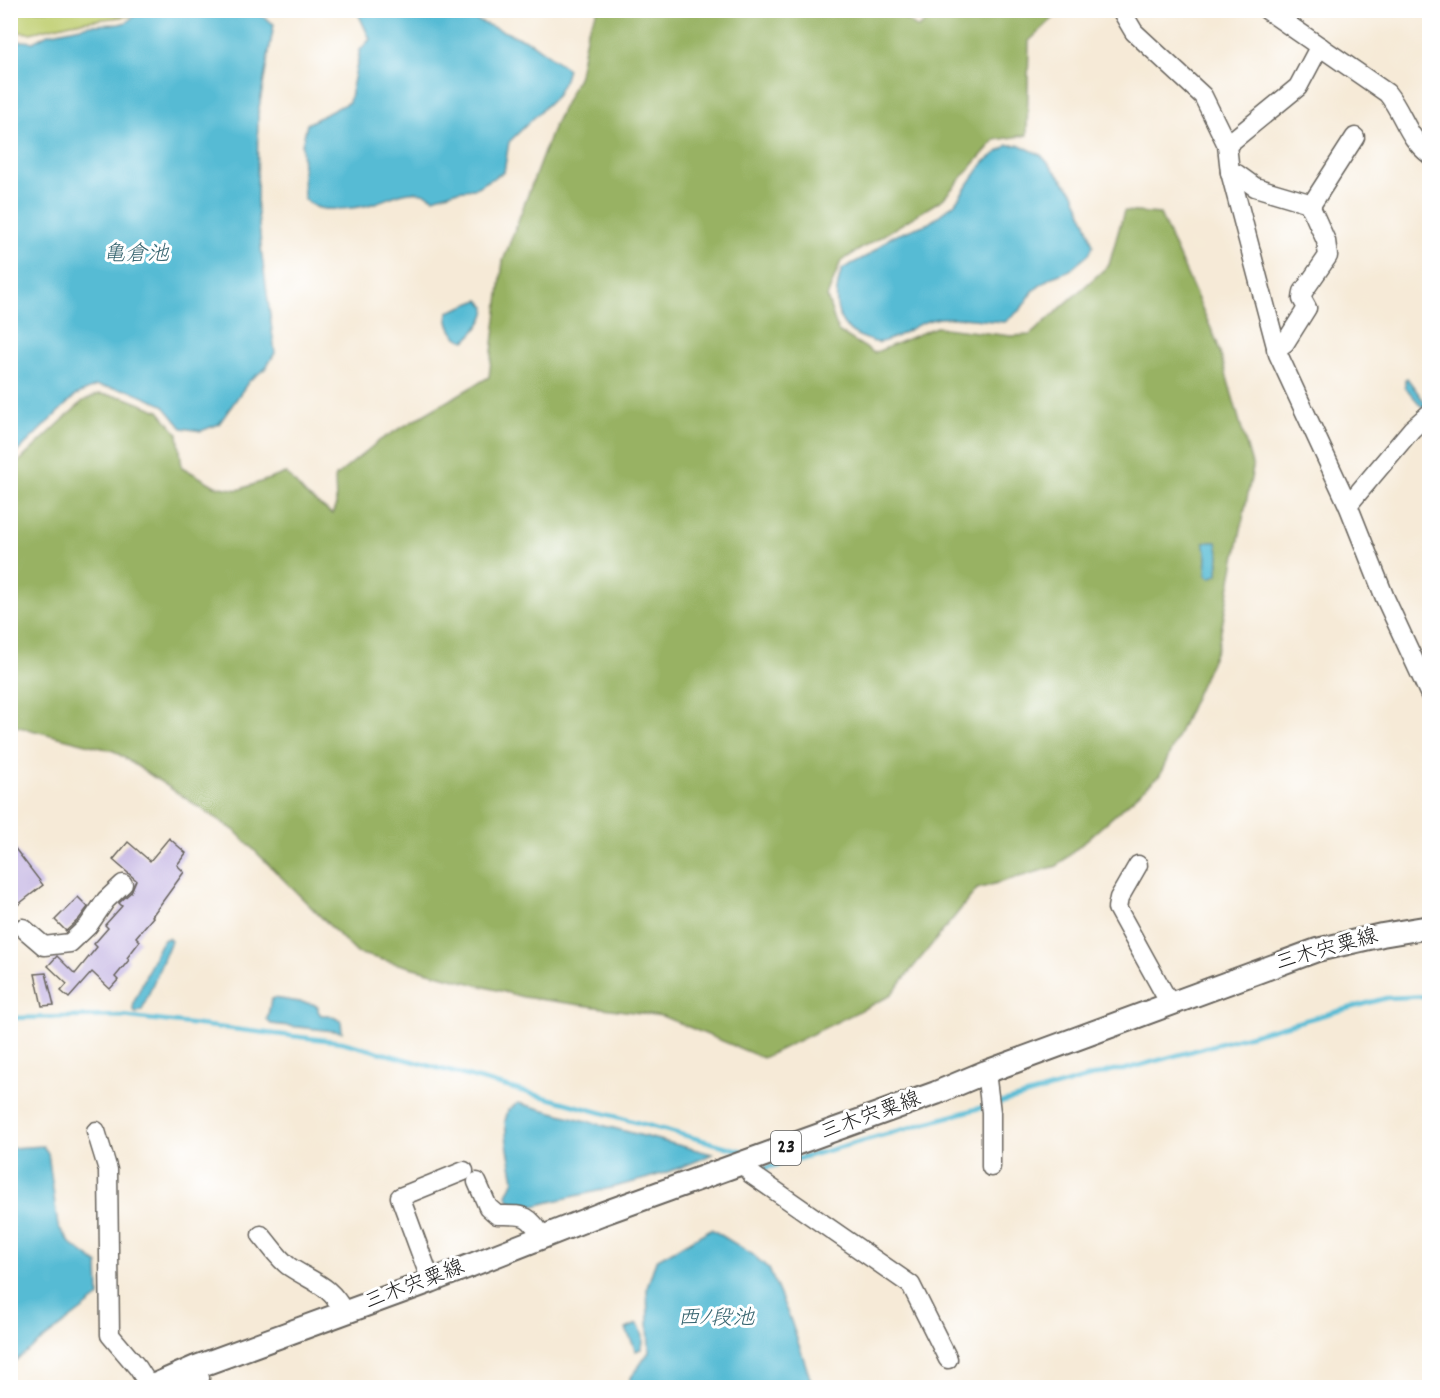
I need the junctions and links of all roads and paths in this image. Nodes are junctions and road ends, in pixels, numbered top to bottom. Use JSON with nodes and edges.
{"nodes":[{"id":1,"x":1121,"y":10,"type":"edge"},
{"id":2,"x":1267,"y":10,"type":"edge"},
{"id":3,"x":1321,"y":47,"type":"junction"},
{"id":4,"x":1355,"y":137,"type":"dead end"},
{"id":5,"x":1227,"y":145,"type":"junction"},
{"id":6,"x":1430,"y":154,"type":"edge"},
{"id":7,"x":1230,"y":172,"type":"junction"},
{"id":8,"x":1310,"y":207,"type":"junction"},
{"id":9,"x":1276,"y":349,"type":"junction"},
{"id":10,"x":1430,"y":413,"type":"edge"},
{"id":11,"x":1348,"y":504,"type":"junction"},
{"id":12,"x":1430,"y":695,"type":"edge"},
{"id":13,"x":1138,"y":865,"type":"dead end"},
{"id":14,"x":123,"y":884,"type":"dead end"},
{"id":15,"x":1430,"y":927,"type":"edge"},
{"id":16,"x":23,"y":928,"type":"dead end"},
{"id":17,"x":1170,"y":1004,"type":"junction"},
{"id":18,"x":986,"y":1072,"type":"junction"},
{"id":19,"x":96,"y":1131,"type":"dead end"},
{"id":20,"x":744,"y":1163,"type":"junction"},
{"id":21,"x":991,"y":1167,"type":"dead end"},
{"id":22,"x":261,"y":1235,"type":"dead end"},
{"id":23,"x":543,"y":1237,"type":"junction"},
{"id":24,"x":431,"y":1281,"type":"junction"},
{"id":25,"x":345,"y":1313,"type":"junction"},
{"id":26,"x":948,"y":1359,"type":"dead end"},
{"id":27,"x":195,"y":1377,"type":"edge"},
{"id":28,"x":149,"y":1387,"type":"edge"}],
"edges":[{"from":1,"to":5,"type":"street"},
{"from":2,"to":3,"type":"street"},
{"from":3,"to":5,"type":"street"},
{"from":3,"to":6,"type":"street"},
{"from":4,"to":8,"type":"street"},
{"from":5,"to":7,"type":"street"},
{"from":7,"to":8,"type":"street"},
{"from":7,"to":9,"type":"street"},
{"from":8,"to":9,"type":"street"},
{"from":9,"to":11,"type":"street"},
{"from":10,"to":11,"type":"street"},
{"from":11,"to":12,"type":"street"},
{"from":13,"to":17,"type":"street"},
{"from":14,"to":16,"type":"street"},
{"from":15,"to":17,"type":"main road","name":"三木宍粟線","number":"23"},
{"from":17,"to":18,"type":"main road","name":"三木宍粟線","number":"23"},
{"from":18,"to":20,"type":"main road","name":"三木宍粟線","number":"23"},
{"from":18,"to":21,"type":"street"},
{"from":19,"to":28,"type":"street"},
{"from":20,"to":23,"type":"main road","name":"三木宍粟線","number":"23"},
{"from":20,"to":26,"type":"street"},
{"from":22,"to":25,"type":"street"},
{"from":23,"to":24,"type":"main road","name":"三木宍粟線","number":"23"},
{"from":23,"to":24,"type":"street"},
{"from":24,"to":25,"type":"main road","name":"三木宍粟線","number":"23"},
{"from":25,"to":27,"type":"main road","name":"三木宍粟線","number":"23"},
{"from":27,"to":28,"type":"main road","name":"三木宍粟線","number":"23"}]}
